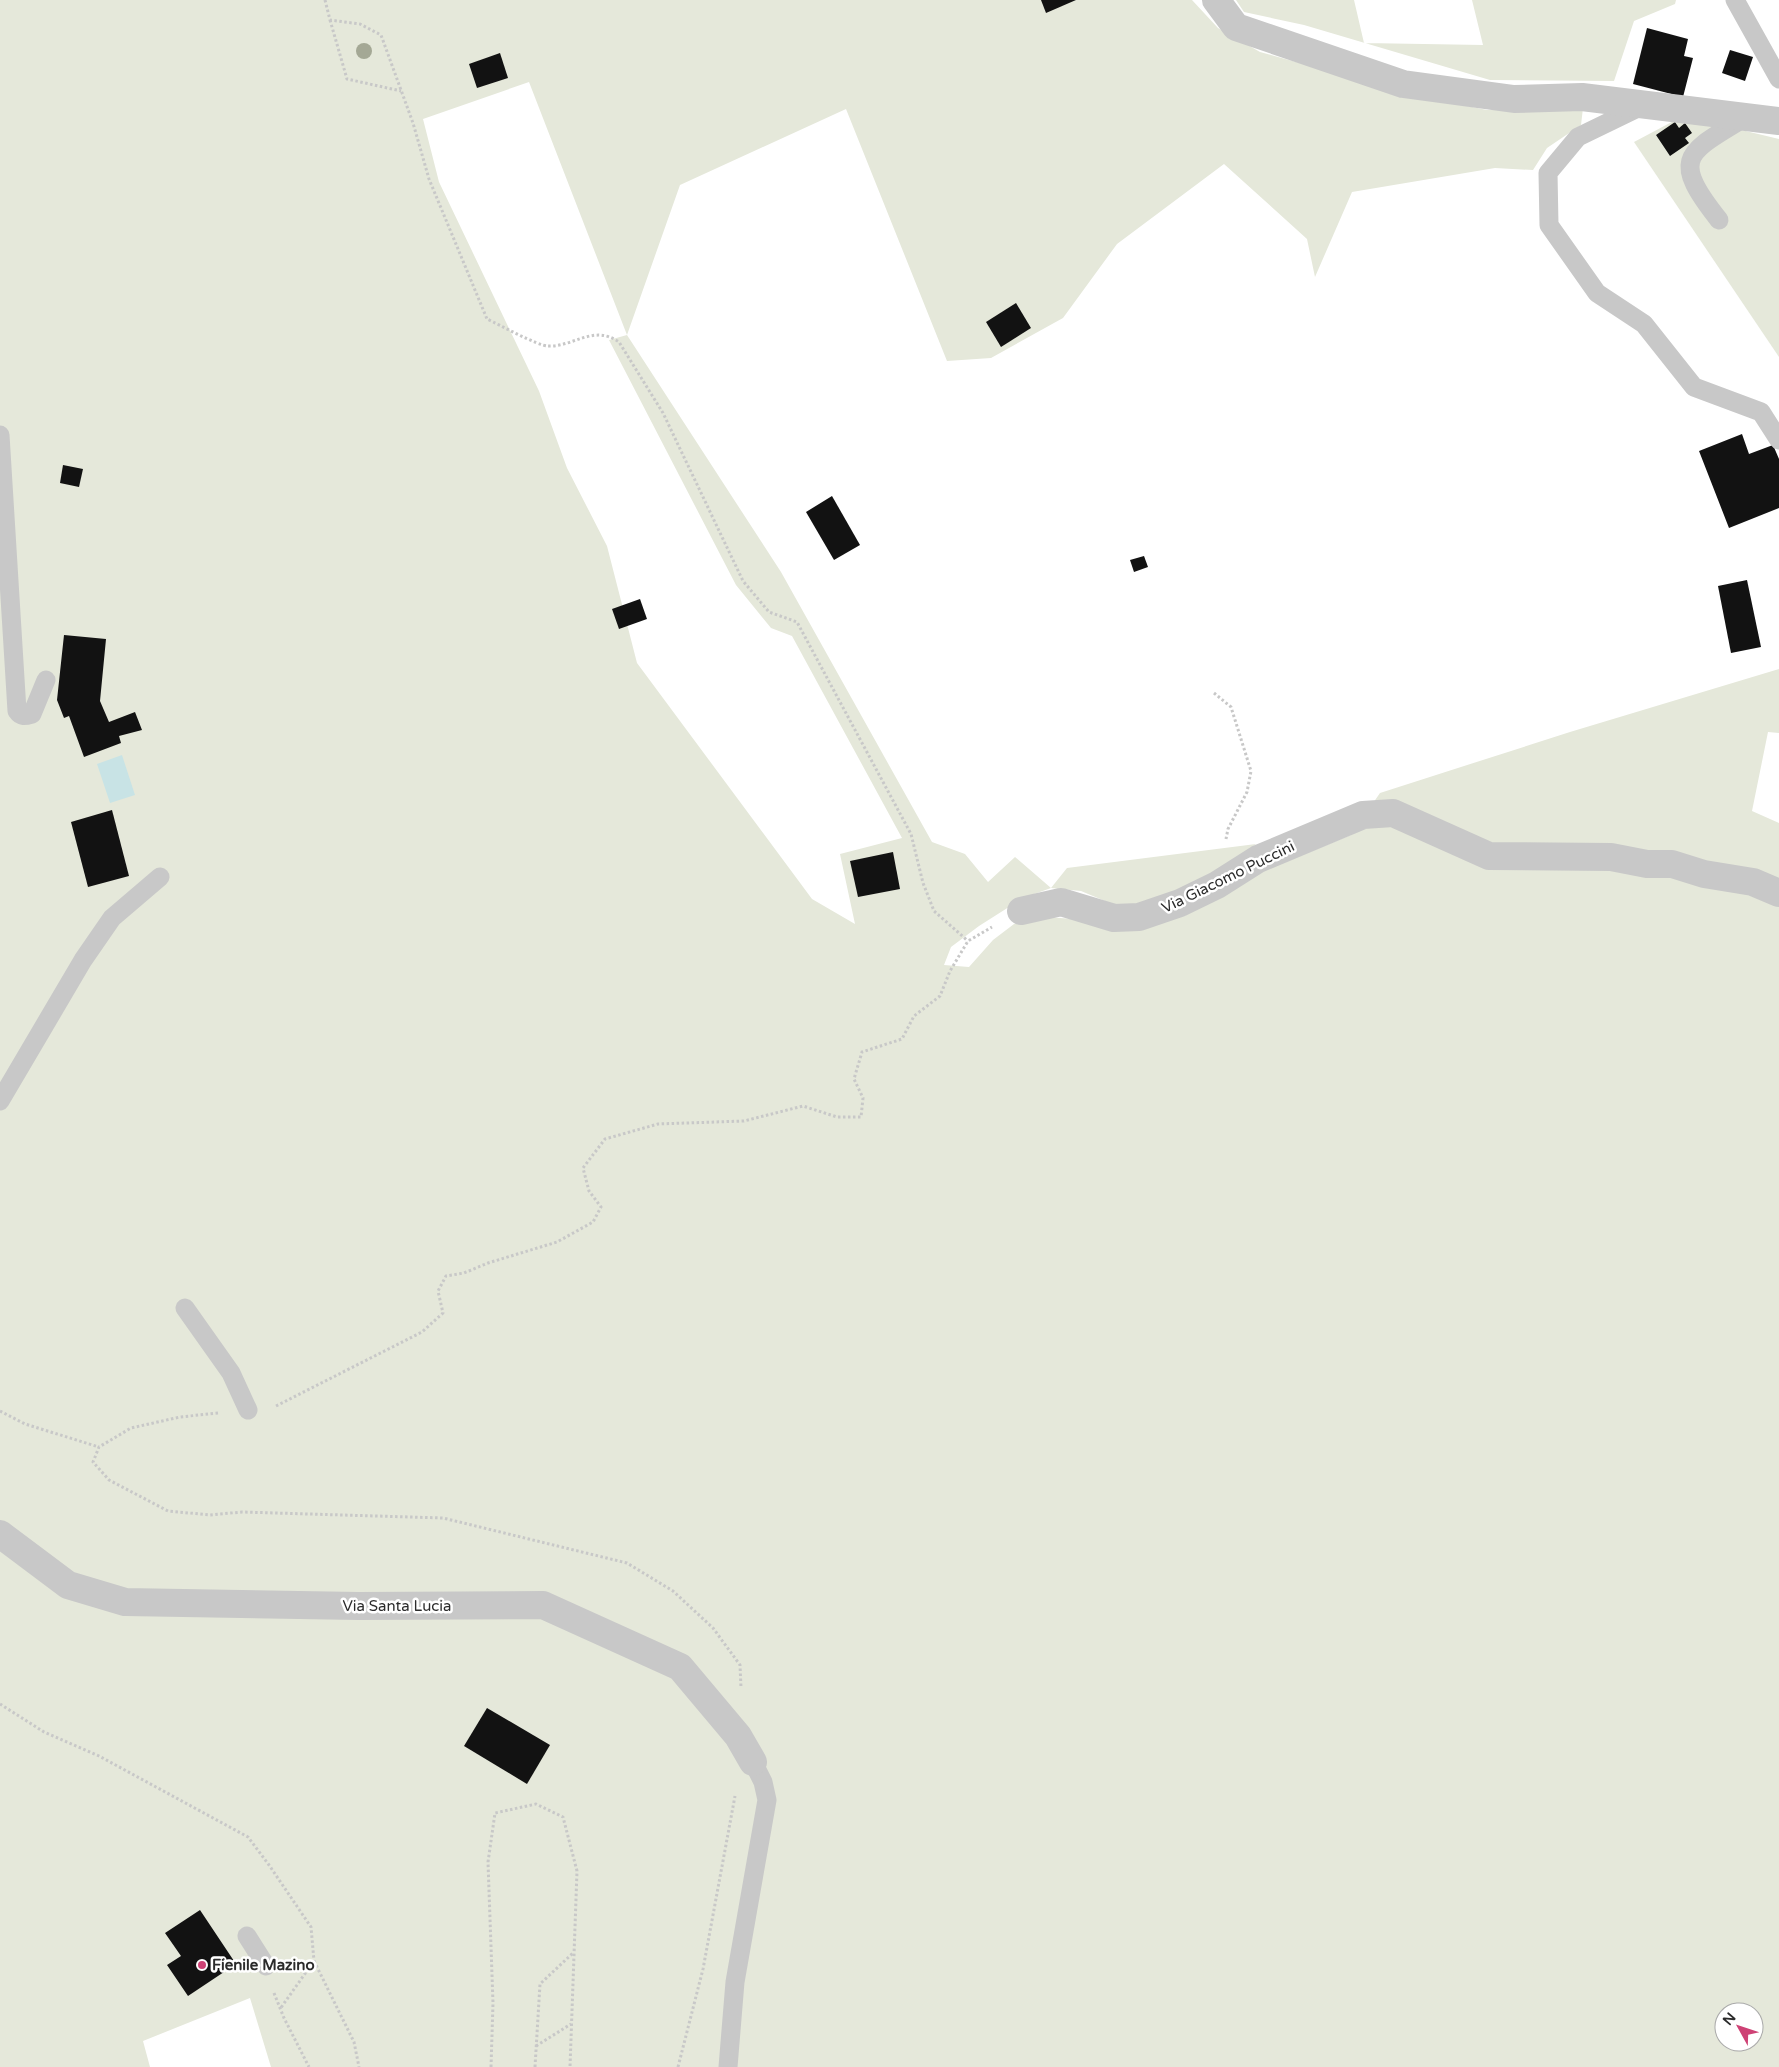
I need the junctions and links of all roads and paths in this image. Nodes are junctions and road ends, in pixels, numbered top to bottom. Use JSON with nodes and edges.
{"nodes":[{"id":1,"x":325,"y":0,"type":"edge"},
{"id":2,"x":1216,"y":0,"type":"edge"},
{"id":3,"x":1735,"y":0,"type":"edge"},
{"id":4,"x":330,"y":20,"type":"junction"},
{"id":5,"x":1779,"y":79,"type":"edge"},
{"id":6,"x":401,"y":91,"type":"junction"},
{"id":7,"x":1645,"y":105,"type":"junction"},
{"id":8,"x":1746,"y":117,"type":"junction"},
{"id":9,"x":1779,"y":121,"type":"edge"},
{"id":10,"x":1719,"y":220,"type":"dead end"},
{"id":11,"x":0,"y":435,"type":"edge"},
{"id":12,"x":1779,"y":440,"type":"edge"},
{"id":13,"x":46,"y":680,"type":"dead end"},
{"id":14,"x":1214,"y":693,"type":"dead end"},
{"id":15,"x":1230,"y":877,"type":"junction"},
{"id":16,"x":160,"y":878,"type":"dead end"},
{"id":17,"x":1779,"y":893,"type":"edge"},
{"id":18,"x":1021,"y":911,"type":"joint"},
{"id":19,"x":968,"y":941,"type":"junction"},
{"id":20,"x":0,"y":1101,"type":"edge"},
{"id":21,"x":185,"y":1308,"type":"dead end"},
{"id":22,"x":248,"y":1410,"type":"junction"},
{"id":23,"x":0,"y":1411,"type":"edge"},
{"id":24,"x":99,"y":1446,"type":"junction"},
{"id":25,"x":0,"y":1534,"type":"edge"},
{"id":26,"x":0,"y":1704,"type":"edge"},
{"id":27,"x":738,"y":1736,"type":"junction"},
{"id":28,"x":753,"y":1762,"type":"junction"},
{"id":29,"x":247,"y":1936,"type":"dead end"},
{"id":30,"x":573,"y":1953,"type":"junction"},
{"id":31,"x":314,"y":1961,"type":"junction"},
{"id":32,"x":266,"y":1966,"type":"joint"},
{"id":33,"x":280,"y":2009,"type":"junction"},
{"id":34,"x":571,"y":2024,"type":"junction"},
{"id":35,"x":536,"y":2047,"type":"junction"},
{"id":36,"x":309,"y":2067,"type":"edge"},
{"id":37,"x":359,"y":2067,"type":"edge"},
{"id":38,"x":491,"y":2067,"type":"edge"},
{"id":39,"x":535,"y":2067,"type":"edge"},
{"id":40,"x":570,"y":2067,"type":"edge"},
{"id":41,"x":678,"y":2067,"type":"edge"},
{"id":42,"x":728,"y":2067,"type":"edge"}],
"edges":[{"from":1,"to":4,"type":"path"},
{"from":2,"to":7,"type":"street"},
{"from":3,"to":5,"type":"lane"},
{"from":4,"to":6,"type":"path"},
{"from":4,"to":6,"type":"path"},
{"from":6,"to":19,"type":"path"},
{"from":7,"to":8,"type":"street"},
{"from":7,"to":12,"type":"lane"},
{"from":8,"to":9,"type":"street"},
{"from":8,"to":10,"type":"lane"},
{"from":11,"to":13,"type":"lane"},
{"from":14,"to":15,"type":"path"},
{"from":15,"to":17,"type":"street","name":"Via Giacomo Puccini"},
{"from":15,"to":18,"type":"street","name":"Via Giacomo Puccini"},
{"from":16,"to":20,"type":"lane"},
{"from":18,"to":19,"type":"path"},
{"from":19,"to":22,"type":"path"},
{"from":21,"to":22,"type":"lane"},
{"from":22,"to":24,"type":"path"},
{"from":23,"to":24,"type":"path"},
{"from":24,"to":27,"type":"path"},
{"from":25,"to":27,"type":"street","name":"Via Santa Lucia"},
{"from":26,"to":31,"type":"path"},
{"from":27,"to":28,"type":"street","name":"Via Santa Lucia"},
{"from":28,"to":41,"type":"path"},
{"from":28,"to":42,"type":"lane"},
{"from":29,"to":32,"type":"lane"},
{"from":30,"to":34,"type":"path"},
{"from":30,"to":35,"type":"path"},
{"from":30,"to":38,"type":"path"},
{"from":31,"to":33,"type":"path"},
{"from":31,"to":37,"type":"path"},
{"from":32,"to":33,"type":"path"},
{"from":33,"to":36,"type":"path"},
{"from":34,"to":35,"type":"path"},
{"from":34,"to":40,"type":"path"},
{"from":35,"to":39,"type":"path"}]}
